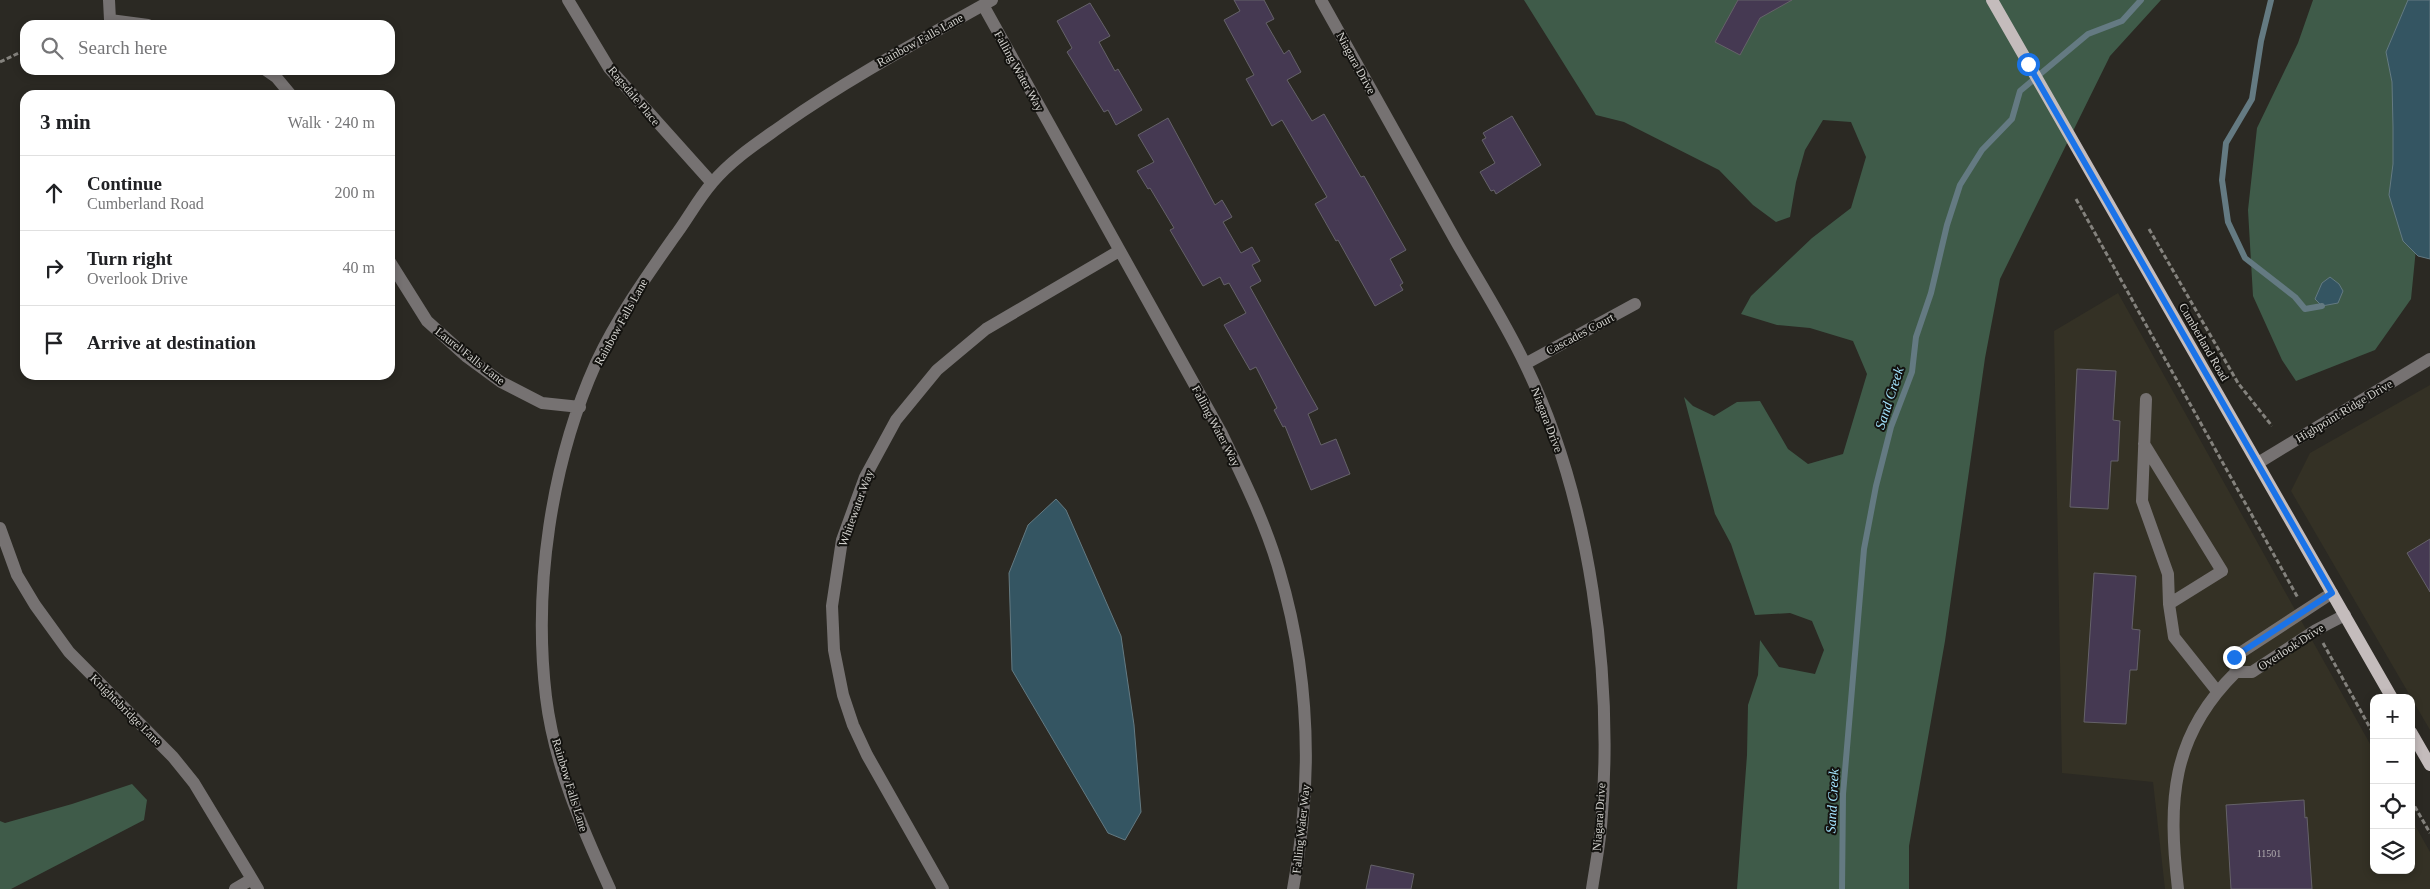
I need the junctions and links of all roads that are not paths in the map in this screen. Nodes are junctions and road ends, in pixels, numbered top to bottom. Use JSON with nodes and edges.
{"nodes":[{"id":1,"x":109,"y":0,"type":"edge"},
{"id":2,"x":568,"y":0,"type":"edge"},
{"id":3,"x":1321,"y":0,"type":"edge"},
{"id":4,"x":1992,"y":0,"type":"edge"},
{"id":5,"x":988,"y":3,"type":"edge"},
{"id":6,"x":110,"y":20,"type":"edge"},
{"id":7,"x":273,"y":75,"type":"edge"},
{"id":8,"x":287,"y":90,"type":"edge"},
{"id":9,"x":712,"y":183,"type":"junction"},
{"id":10,"x":1118,"y":251,"type":"junction"},
{"id":11,"x":395,"y":270,"type":"edge"},
{"id":12,"x":1635,"y":304,"type":"dead end"},
{"id":13,"x":2430,"y":359,"type":"edge"},
{"id":14,"x":1525,"y":364,"type":"junction"},
{"id":15,"x":2146,"y":398,"type":"dead end"},
{"id":16,"x":580,"y":407,"type":"junction"},
{"id":17,"x":2144,"y":444,"type":"junction"},
{"id":18,"x":2258,"y":463,"type":"junction"},
{"id":19,"x":0,"y":528,"type":"edge"},
{"id":20,"x":2332,"y":593,"type":"junction"},
{"id":21,"x":2169,"y":604,"type":"junction"},
{"id":22,"x":2345,"y":615,"type":"junction"},
{"id":23,"x":2236,"y":672,"type":"junction"},
{"id":24,"x":2218,"y":690,"type":"junction"},
{"id":25,"x":2390,"y":694,"type":"edge"},
{"id":26,"x":2415,"y":739,"type":"edge"},
{"id":27,"x":2430,"y":765,"type":"edge"},
{"id":28,"x":255,"y":884,"type":"edge"},
{"id":29,"x":235,"y":889,"type":"edge"},
{"id":30,"x":610,"y":889,"type":"edge"},
{"id":31,"x":943,"y":889,"type":"edge"},
{"id":32,"x":1293,"y":889,"type":"edge"},
{"id":33,"x":1592,"y":889,"type":"edge"},
{"id":34,"x":2178,"y":889,"type":"edge"}],
"edges":[{"from":1,"to":6,"type":"street"},
{"from":2,"to":9,"type":"street","name":"Ragsdale Place"},
{"from":3,"to":14,"type":"street","name":"Niagara Drive"},
{"from":4,"to":18,"type":"main road","name":"Cumberland Road"},
{"from":5,"to":9,"type":"street","name":"Rainbow Falls Lane"},
{"from":5,"to":10,"type":"street","name":"Falling Water Way"},
{"from":7,"to":8,"type":"street"},
{"from":9,"to":16,"type":"street","name":"Rainbow Falls Lane"},
{"from":10,"to":31,"type":"street","name":"Whitewater Way"},
{"from":10,"to":32,"type":"street","name":"Falling Water Way"},
{"from":11,"to":16,"type":"street","name":"Laurel Falls Lane"},
{"from":12,"to":14,"type":"street","name":"Cascades Court"},
{"from":13,"to":18,"type":"street","name":"Highpoint Ridge Drive"},
{"from":14,"to":33,"type":"street","name":"Niagara Drive"},
{"from":15,"to":17,"type":"street"},
{"from":16,"to":30,"type":"street","name":"Rainbow Falls Lane"},
{"from":17,"to":21,"type":"street"},
{"from":17,"to":21,"type":"street"},
{"from":18,"to":20,"type":"main road","name":"Cumberland Road"},
{"from":19,"to":28,"type":"street","name":"Knightsbridge Lane"},
{"from":20,"to":22,"type":"main road","name":"Cumberland Road"},
{"from":20,"to":23,"type":"street","name":"Overlook Drive"},
{"from":21,"to":24,"type":"street"},
{"from":22,"to":23,"type":"street","name":"Overlook Drive"},
{"from":22,"to":25,"type":"main road","name":"Cumberland Road"},
{"from":23,"to":24,"type":"street","name":"Overlook Drive"},
{"from":24,"to":34,"type":"street","name":"Overlook Drive"},
{"from":26,"to":27,"type":"main road"},
{"from":28,"to":29,"type":"street"}]}
